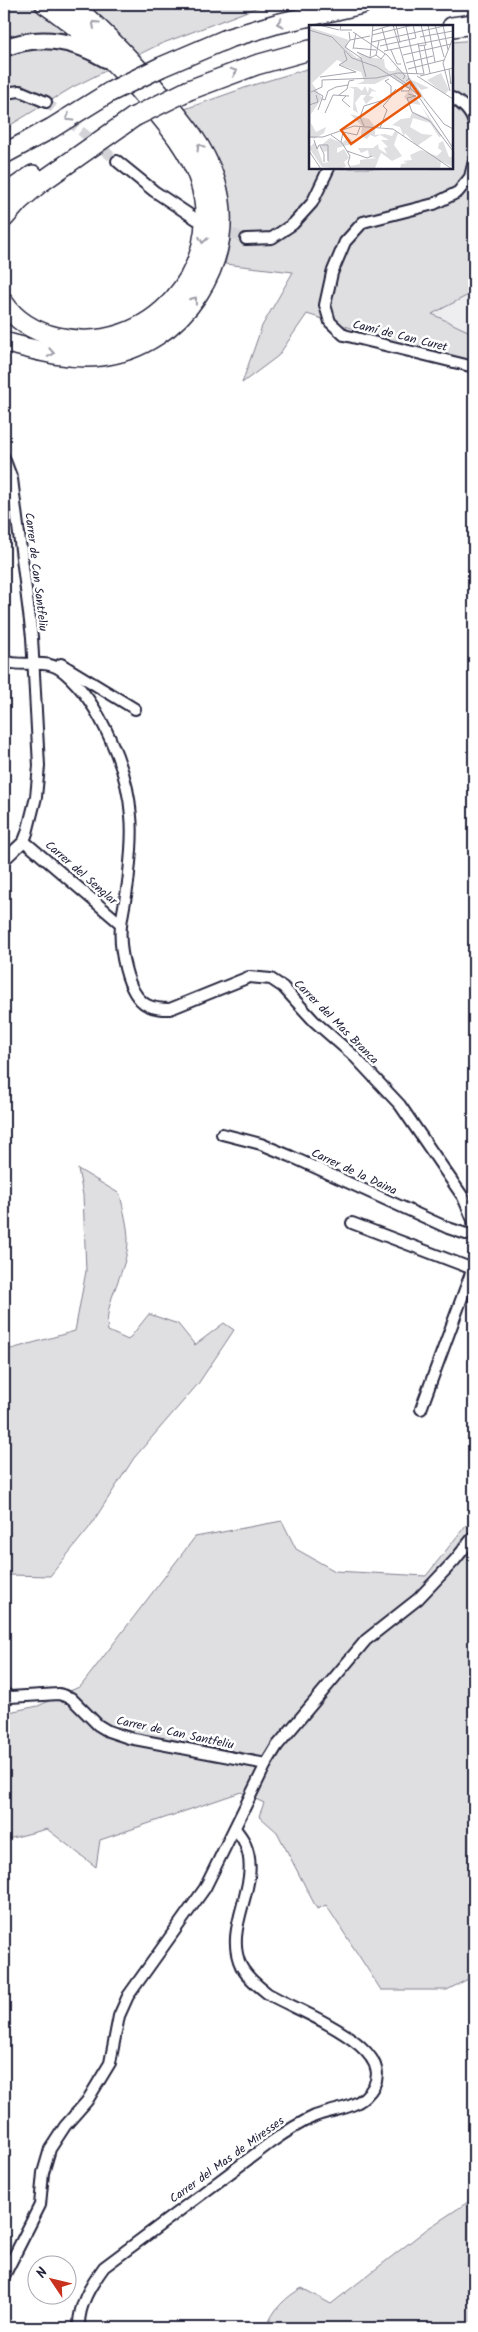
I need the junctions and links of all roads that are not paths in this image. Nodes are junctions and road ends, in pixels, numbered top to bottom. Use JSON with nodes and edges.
{"nodes":[{"id":1,"x":45,"y":4,"type":"edge"},
{"id":2,"x":70,"y":4,"type":"edge"},
{"id":3,"x":362,"y":4,"type":"edge"},
{"id":4,"x":474,"y":24,"type":"edge"},
{"id":5,"x":453,"y":27,"type":"edge"},
{"id":6,"x":4,"y":48,"type":"edge"},
{"id":7,"x":309,"y":50,"type":"edge"},
{"id":8,"x":114,"y":64,"type":"junction"},
{"id":9,"x":4,"y":93,"type":"edge"},
{"id":10,"x":453,"y":99,"type":"edge"},
{"id":11,"x":46,"y":102,"type":"tunnel mouth"},
{"id":12,"x":134,"y":117,"type":"junction"},
{"id":13,"x":474,"y":124,"type":"edge"},
{"id":14,"x":7,"y":153,"type":"edge"},
{"id":15,"x":117,"y":161,"type":"tunnel mouth"},
{"id":16,"x":474,"y":161,"type":"edge"},
{"id":17,"x":329,"y":169,"type":"edge"},
{"id":18,"x":4,"y":194,"type":"edge"},
{"id":19,"x":4,"y":218,"type":"edge"},
{"id":20,"x":196,"y":219,"type":"dead end"},
{"id":21,"x":246,"y":239,"type":"tunnel mouth"},
{"id":22,"x":4,"y":303,"type":"edge"},
{"id":23,"x":4,"y":342,"type":"edge"},
{"id":24,"x":474,"y":367,"type":"edge"},
{"id":25,"x":4,"y":458,"type":"edge"},
{"id":26,"x":4,"y":661,"type":"edge"},
{"id":27,"x":32,"y":663,"type":"junction"},
{"id":28,"x":52,"y":664,"type":"junction"},
{"id":29,"x":135,"y":709,"type":"dead end"},
{"id":30,"x":24,"y":841,"type":"junction"},
{"id":31,"x":4,"y":860,"type":"edge"},
{"id":32,"x":121,"y":924,"type":"junction"},
{"id":33,"x":222,"y":1134,"type":"dead end"},
{"id":34,"x":352,"y":1223,"type":"dead end"},
{"id":35,"x":474,"y":1232,"type":"edge"},
{"id":36,"x":473,"y":1267,"type":"edge"},
{"id":37,"x":420,"y":1409,"type":"dead end"},
{"id":38,"x":474,"y":1536,"type":"edge"},
{"id":39,"x":4,"y":1695,"type":"edge"},
{"id":40,"x":266,"y":1764,"type":"junction"},
{"id":41,"x":235,"y":1828,"type":"junction"},
{"id":42,"x":4,"y":2276,"type":"edge"},
{"id":43,"x":79,"y":2328,"type":"edge"}],
"edges":[{"from":1,"to":8,"type":"highway"},
{"from":23,"to":2,"type":"highway","one_way":true},
{"from":3,"to":14,"type":"highway","one_way":true,"bridge":true},
{"from":4,"to":5,"type":"highway"},
{"from":6,"to":8,"type":"main road"},
{"from":12,"to":7,"type":"highway","one_way":true,"bridge":true},
{"from":8,"to":22,"type":"highway","one_way":true},
{"from":9,"to":11,"type":"street"},
{"from":10,"to":13,"type":"street"},
{"from":12,"to":18,"type":"highway"},
{"from":12,"to":19,"type":"highway"},
{"from":15,"to":20,"type":"street"},
{"from":16,"to":24,"type":"street","name":"Camí de Can Curet"},
{"from":17,"to":21,"type":"street"},
{"from":25,"to":27,"type":"street","name":"Carrer de Can Santfeliu"},
{"from":26,"to":27,"type":"street"},
{"from":27,"to":28,"type":"street"},
{"from":27,"to":30,"type":"street","name":"Carrer de Can Santfeliu"},
{"from":28,"to":29,"type":"street"},
{"from":28,"to":32,"type":"street","name":"Carrer del Mas Branca"},
{"from":30,"to":31,"type":"street"},
{"from":30,"to":32,"type":"street","name":"Carrer del Senglar"},
{"from":32,"to":35,"type":"street","name":"Carrer del Mas Branca"},
{"from":33,"to":35,"type":"street","name":"Carrer de la Daina"},
{"from":34,"to":36,"type":"street"},
{"from":36,"to":37,"type":"street"},
{"from":38,"to":40,"type":"street"},
{"from":39,"to":40,"type":"street","name":"Carrer de Can Santfeliu"},
{"from":40,"to":41,"type":"street"},
{"from":41,"to":42,"type":"street"},
{"from":41,"to":43,"type":"street","name":"Carrer del Mas de Miresses"}]}
